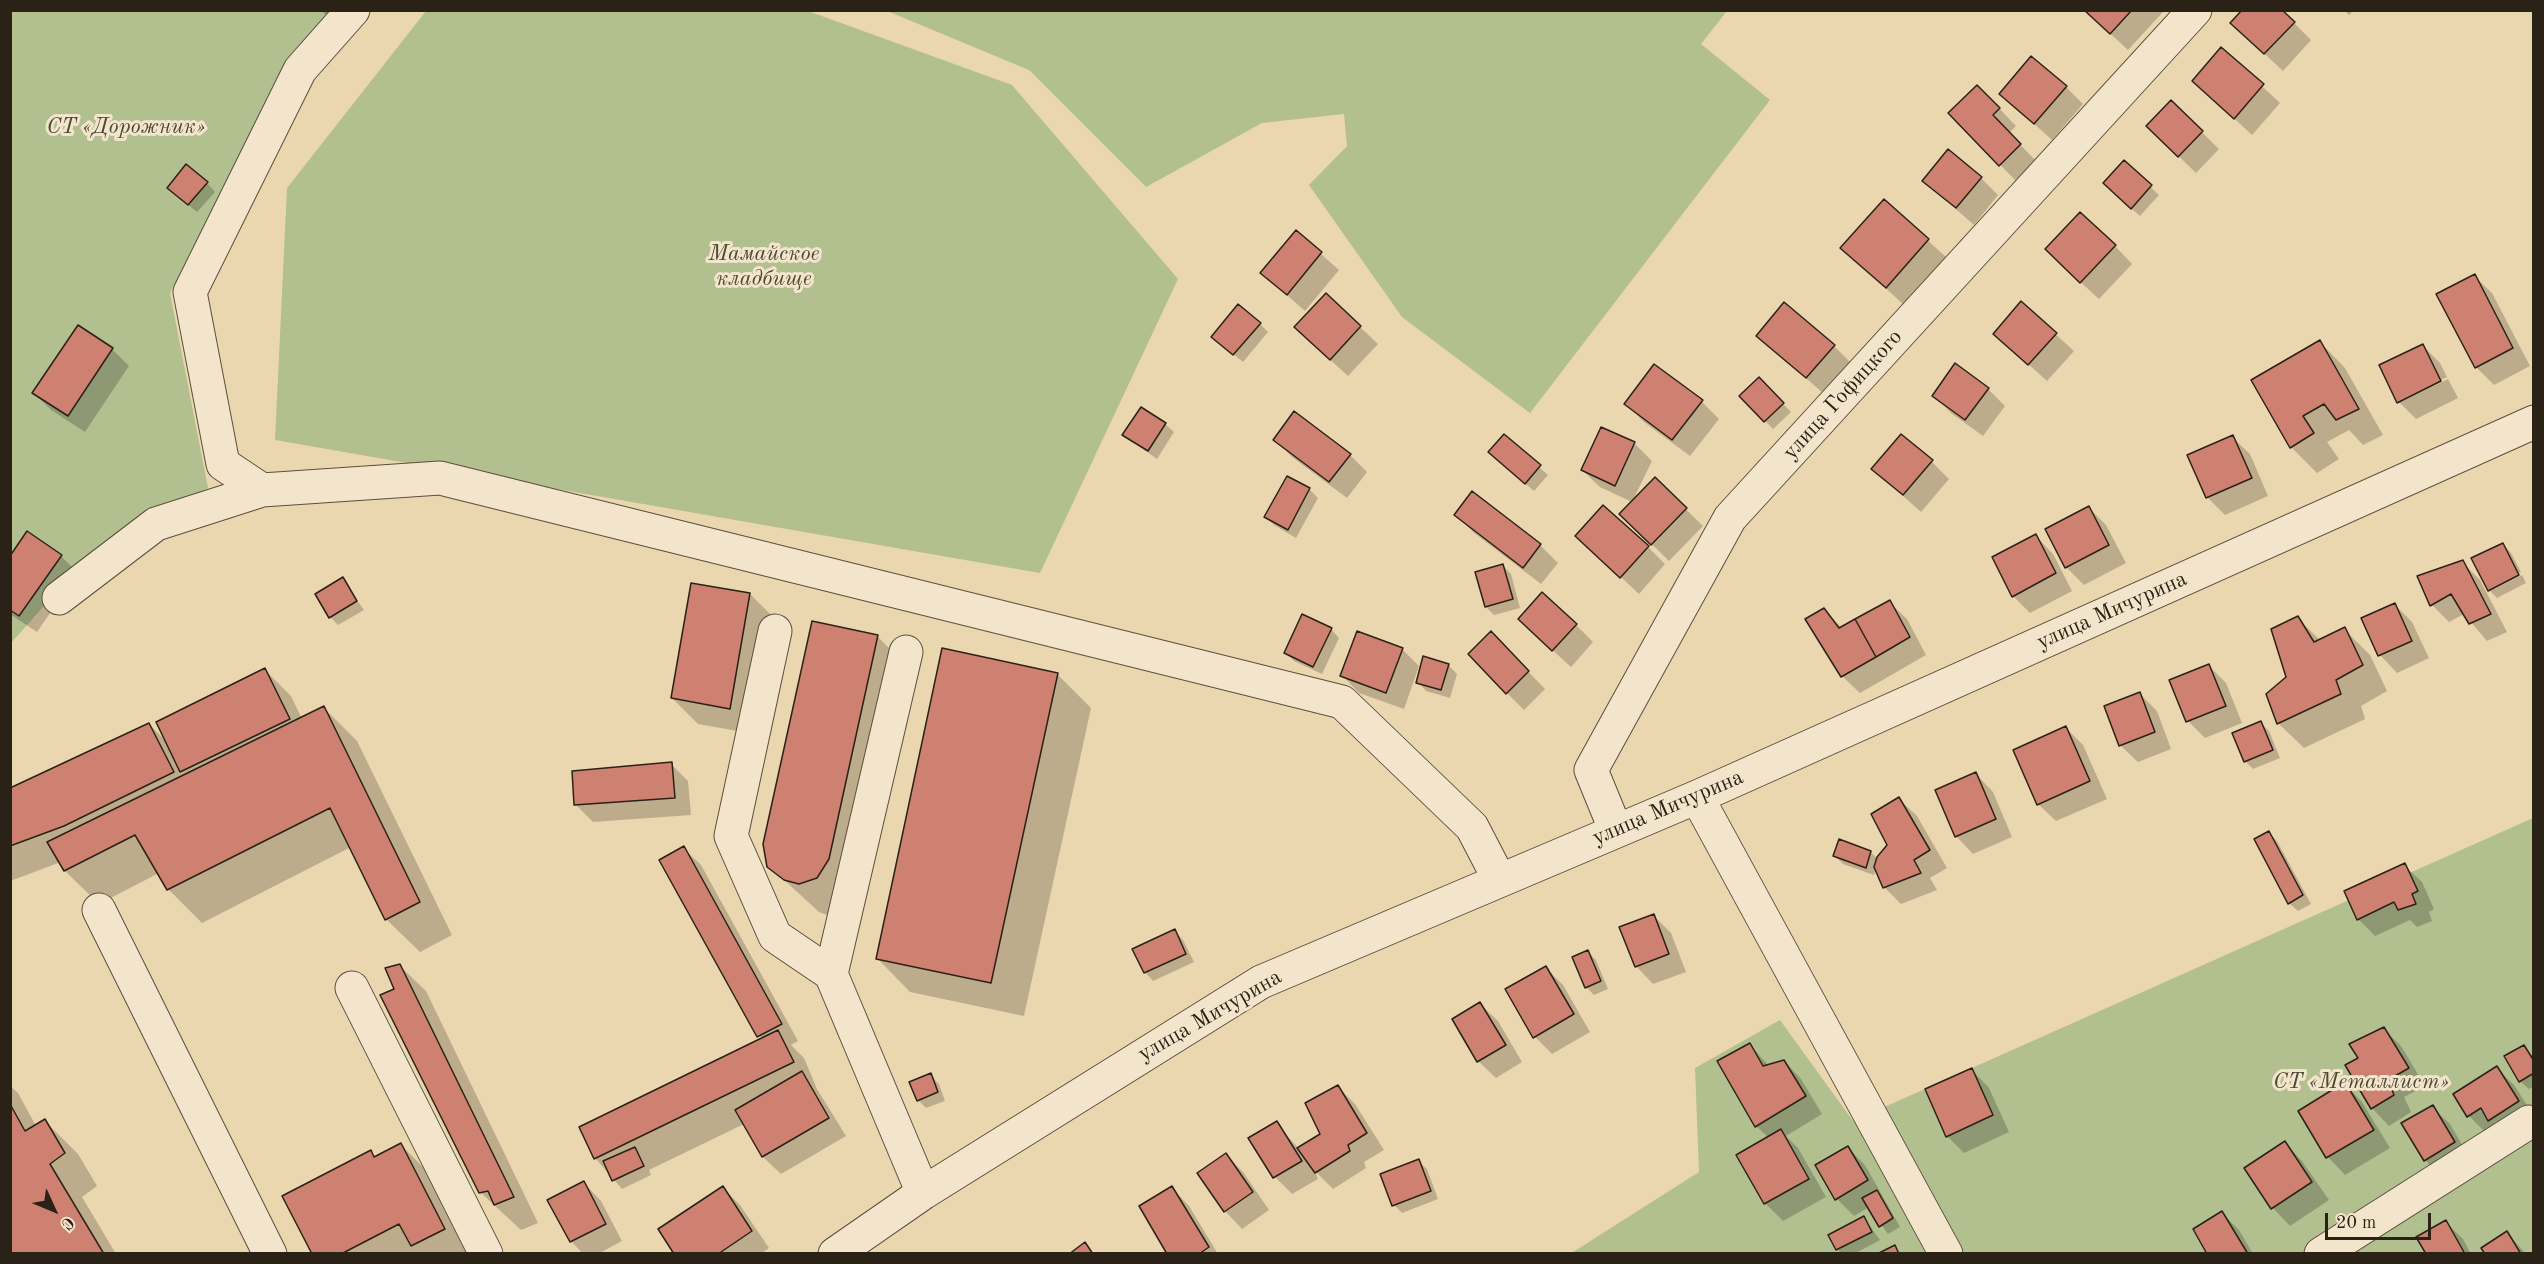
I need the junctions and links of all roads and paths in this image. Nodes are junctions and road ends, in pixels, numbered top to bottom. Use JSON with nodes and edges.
{"nodes":[{"id":1,"x":353,"y":10,"type":"edge"},
{"id":2,"x":2195,"y":10,"type":"edge"},
{"id":3,"x":2534,"y":422,"type":"edge"},
{"id":4,"x":262,"y":490,"type":"junction"},
{"id":5,"x":59,"y":598,"type":"dead end"},
{"id":6,"x":776,"y":631,"type":"dead end"},
{"id":7,"x":906,"y":652,"type":"dead end"},
{"id":8,"x":1697,"y":797,"type":"junction"},
{"id":9,"x":1616,"y":831,"type":"junction"},
{"id":10,"x":1499,"y":879,"type":"junction"},
{"id":11,"x":99,"y":910,"type":"dead end"},
{"id":12,"x":831,"y":974,"type":"junction"},
{"id":13,"x":352,"y":988,"type":"dead end"},
{"id":14,"x":2529,"y":1122,"type":"dead end"},
{"id":15,"x":923,"y":1193,"type":"junction"},
{"id":16,"x":270,"y":1254,"type":"edge"},
{"id":17,"x":486,"y":1254,"type":"edge"},
{"id":18,"x":835,"y":1254,"type":"edge"},
{"id":19,"x":1946,"y":1254,"type":"edge"},
{"id":20,"x":2321,"y":1254,"type":"edge"}],
"edges":[{"from":1,"to":4,"type":"street"},
{"from":2,"to":9,"type":"street","name":"улица Гофицкого"},
{"from":3,"to":8,"type":"street","name":"улица Мичурина"},
{"from":4,"to":5,"type":"street"},
{"from":4,"to":10,"type":"street"},
{"from":6,"to":12,"type":"street"},
{"from":7,"to":12,"type":"street"},
{"from":8,"to":9,"type":"street","name":"улица Мичурина"},
{"from":8,"to":19,"type":"street"},
{"from":9,"to":10,"type":"street","name":"улица Мичурина"},
{"from":10,"to":15,"type":"street","name":"улица Мичурина"},
{"from":11,"to":16,"type":"street"},
{"from":12,"to":15,"type":"street"},
{"from":13,"to":17,"type":"street"},
{"from":14,"to":20,"type":"street"},
{"from":15,"to":18,"type":"street","name":"улица Мичурина"}]}
